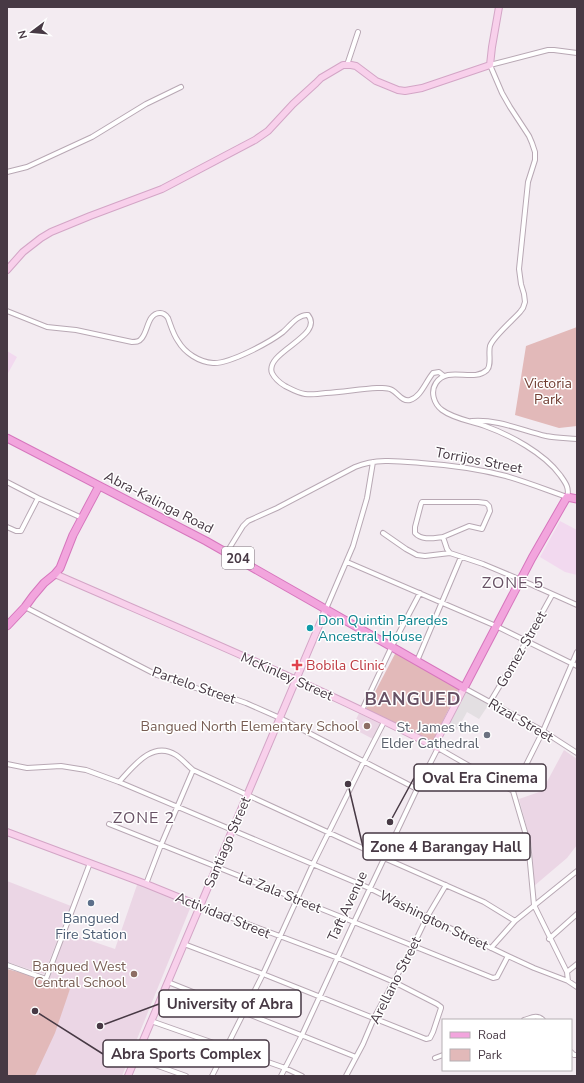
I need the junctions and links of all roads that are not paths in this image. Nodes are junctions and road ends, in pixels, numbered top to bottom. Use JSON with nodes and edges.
{"nodes":[{"id":1,"x":499,"y":7,"type":"edge"},
{"id":2,"x":358,"y":32,"type":"dead end"},
{"id":3,"x":577,"y":53,"type":"edge"},
{"id":4,"x":347,"y":64,"type":"junction"},
{"id":5,"x":490,"y":65,"type":"junction"},
{"id":6,"x":181,"y":88,"type":"dead end"},
{"id":7,"x":7,"y":172,"type":"edge"},
{"id":8,"x":7,"y":270,"type":"edge"},
{"id":9,"x":7,"y":311,"type":"edge"},
{"id":10,"x":444,"y":376,"type":"junction"},
{"id":11,"x":469,"y":421,"type":"junction"},
{"id":12,"x":7,"y":438,"type":"edge"},
{"id":13,"x":577,"y":439,"type":"edge"},
{"id":14,"x":373,"y":462,"type":"junction"},
{"id":15,"x":7,"y":482,"type":"edge"},
{"id":16,"x":99,"y":486,"type":"junction"},
{"id":17,"x":567,"y":497,"type":"junction"},
{"id":18,"x":38,"y":498,"type":"junction"},
{"id":19,"x":577,"y":499,"type":"edge"},
{"id":20,"x":82,"y":518,"type":"junction"},
{"id":21,"x":7,"y":528,"type":"edge"},
{"id":22,"x":383,"y":533,"type":"dead end"},
{"id":23,"x":443,"y":537,"type":"junction"},
{"id":24,"x":227,"y":552,"type":"junction"},
{"id":25,"x":450,"y":553,"type":"junction"},
{"id":26,"x":461,"y":557,"type":"junction"},
{"id":27,"x":347,"y":562,"type":"junction"},
{"id":28,"x":55,"y":574,"type":"junction"},
{"id":29,"x":521,"y":580,"type":"junction"},
{"id":30,"x":420,"y":594,"type":"junction"},
{"id":31,"x":552,"y":595,"type":"junction"},
{"id":32,"x":442,"y":603,"type":"junction"},
{"id":33,"x":577,"y":605,"type":"edge"},
{"id":34,"x":25,"y":607,"type":"junction"},
{"id":35,"x":326,"y":609,"type":"junction"},
{"id":36,"x":7,"y":626,"type":"edge"},
{"id":37,"x":496,"y":626,"type":"junction"},
{"id":38,"x":526,"y":642,"type":"junction"},
{"id":39,"x":392,"y":646,"type":"junction"},
{"id":40,"x":577,"y":652,"type":"edge"},
{"id":41,"x":417,"y":661,"type":"junction"},
{"id":42,"x":572,"y":664,"type":"junction"},
{"id":43,"x":577,"y":666,"type":"edge"},
{"id":44,"x":296,"y":680,"type":"junction"},
{"id":45,"x":464,"y":688,"type":"junction"},
{"id":46,"x":490,"y":702,"type":"junction"},
{"id":47,"x":362,"y":710,"type":"junction"},
{"id":48,"x":280,"y":718,"type":"junction"},
{"id":49,"x":384,"y":722,"type":"junction"},
{"id":50,"x":543,"y":731,"type":"junction"},
{"id":51,"x":436,"y":747,"type":"junction"},
{"id":52,"x":577,"y":753,"type":"edge"},
{"id":53,"x":364,"y":761,"type":"junction"},
{"id":54,"x":7,"y":764,"type":"edge"},
{"id":55,"x":193,"y":770,"type":"junction"},
{"id":56,"x":521,"y":774,"type":"junction"},
{"id":57,"x":119,"y":782,"type":"junction"},
{"id":58,"x":499,"y":783,"type":"junction"},
{"id":59,"x":417,"y":788,"type":"junction"},
{"id":60,"x":513,"y":791,"type":"junction"},
{"id":61,"x":247,"y":794,"type":"junction"},
{"id":62,"x":178,"y":806,"type":"junction"},
{"id":63,"x":109,"y":824,"type":"dead end"},
{"id":64,"x":232,"y":830,"type":"junction"},
{"id":65,"x":7,"y":832,"type":"edge"},
{"id":66,"x":329,"y":832,"type":"junction"},
{"id":67,"x":161,"y":844,"type":"junction"},
{"id":68,"x":384,"y":858,"type":"junction"},
{"id":69,"x":90,"y":863,"type":"junction"},
{"id":70,"x":313,"y":864,"type":"junction"},
{"id":71,"x":217,"y":867,"type":"junction"},
{"id":72,"x":577,"y":871,"type":"edge"},
{"id":73,"x":146,"y":884,"type":"junction"},
{"id":74,"x":446,"y":885,"type":"junction"},
{"id":75,"x":370,"y":888,"type":"junction"},
{"id":76,"x":298,"y":899,"type":"junction"},
{"id":77,"x":534,"y":905,"type":"junction"},
{"id":78,"x":200,"y":906,"type":"junction"},
{"id":79,"x":577,"y":914,"type":"edge"},
{"id":80,"x":427,"y":918,"type":"junction"},
{"id":81,"x":515,"y":921,"type":"junction"},
{"id":82,"x":354,"y":922,"type":"junction"},
{"id":83,"x":280,"y":937,"type":"junction"},
{"id":84,"x":549,"y":938,"type":"junction"},
{"id":85,"x":184,"y":944,"type":"junction"},
{"id":86,"x":413,"y":946,"type":"junction"},
{"id":87,"x":491,"y":948,"type":"junction"},
{"id":88,"x":508,"y":956,"type":"junction"},
{"id":89,"x":338,"y":958,"type":"junction"},
{"id":90,"x":577,"y":964,"type":"edge"},
{"id":91,"x":7,"y":965,"type":"edge"},
{"id":92,"x":566,"y":972,"type":"junction"},
{"id":93,"x":263,"y":974,"type":"junction"},
{"id":94,"x":568,"y":981,"type":"junction"},
{"id":95,"x":168,"y":982,"type":"junction"},
{"id":96,"x":394,"y":982,"type":"junction"},
{"id":97,"x":577,"y":987,"type":"edge"},
{"id":98,"x":319,"y":997,"type":"junction"},
{"id":99,"x":244,"y":1012,"type":"junction"},
{"id":100,"x":374,"y":1018,"type":"junction"},
{"id":101,"x":527,"y":1019,"type":"edge"},
{"id":102,"x":541,"y":1019,"type":"edge"},
{"id":103,"x":151,"y":1021,"type":"junction"},
{"id":104,"x":302,"y":1035,"type":"junction"},
{"id":105,"x":226,"y":1048,"type":"junction"},
{"id":106,"x":442,"y":1055,"type":"edge"},
{"id":107,"x":356,"y":1057,"type":"junction"},
{"id":108,"x":136,"y":1058,"type":"junction"},
{"id":109,"x":435,"y":1058,"type":"dead end"},
{"id":110,"x":285,"y":1068,"type":"junction"},
{"id":111,"x":128,"y":1076,"type":"edge"},
{"id":112,"x":186,"y":1076,"type":"edge"},
{"id":113,"x":212,"y":1076,"type":"edge"},
{"id":114,"x":281,"y":1076,"type":"edge"},
{"id":115,"x":302,"y":1076,"type":"edge"},
{"id":116,"x":346,"y":1076,"type":"edge"}],
"edges":[{"from":1,"to":5,"type":"street"},
{"from":2,"to":4,"type":"street"},
{"from":3,"to":5,"type":"street"},
{"from":4,"to":5,"type":"street"},
{"from":4,"to":8,"type":"street"},
{"from":5,"to":10,"type":"street"},
{"from":6,"to":7,"type":"street"},
{"from":9,"to":10,"type":"street"},
{"from":10,"to":11,"type":"street"},
{"from":11,"to":13,"type":"street"},
{"from":11,"to":17,"type":"street"},
{"from":12,"to":16,"type":"main road","name":"Abra-Kalinga Road","number":"204"},
{"from":14,"to":17,"type":"street","name":"Torrijos Street"},
{"from":14,"to":24,"type":"street","name":"Torrijos Street"},
{"from":14,"to":27,"type":"street"},
{"from":15,"to":18,"type":"street"},
{"from":16,"to":20,"type":"main road"},
{"from":16,"to":24,"type":"main road","name":"Abra-Kalinga Road","number":"204"},
{"from":17,"to":19,"type":"main road","name":"Torrijos Street"},
{"from":17,"to":29,"type":"main road","name":"Taft Avenue"},
{"from":18,"to":20,"type":"street"},
{"from":18,"to":21,"type":"street"},
{"from":20,"to":28,"type":"main road"},
{"from":22,"to":25,"type":"street"},
{"from":23,"to":23,"type":"street"},
{"from":23,"to":25,"type":"street"},
{"from":24,"to":35,"type":"main road","name":"Abra-Kalinga Road","number":"204"},
{"from":25,"to":26,"type":"street"},
{"from":26,"to":29,"type":"street"},
{"from":26,"to":32,"type":"street"},
{"from":27,"to":30,"type":"street"},
{"from":27,"to":35,"type":"street"},
{"from":28,"to":34,"type":"main road"},
{"from":28,"to":44,"type":"street","name":"McKinley Street"},
{"from":29,"to":31,"type":"street"},
{"from":29,"to":37,"type":"main road","name":"Taft Avenue"},
{"from":30,"to":32,"type":"street"},
{"from":30,"to":39,"type":"street"},
{"from":31,"to":33,"type":"street"},
{"from":31,"to":38,"type":"street","name":"Gomez Street"},
{"from":32,"to":37,"type":"street"},
{"from":32,"to":41,"type":"street"},
{"from":34,"to":36,"type":"main road"},
{"from":34,"to":48,"type":"street","name":"Partelo Street"},
{"from":35,"to":39,"type":"main road","name":"Abra-Kalinga Road","number":"204"},
{"from":35,"to":44,"type":"street","name":"Santiago Street"},
{"from":37,"to":38,"type":"street"},
{"from":37,"to":45,"type":"main road","name":"Taft Avenue"},
{"from":38,"to":42,"type":"street"},
{"from":38,"to":46,"type":"street","name":"Gomez Street"},
{"from":39,"to":41,"type":"main road","name":"Abra-Kalinga Road","number":"204"},
{"from":39,"to":47,"type":"street"},
{"from":40,"to":42,"type":"street"},
{"from":41,"to":45,"type":"main road","name":"Abra-Kalinga Road","number":"204"},
{"from":42,"to":43,"type":"street"},
{"from":42,"to":50,"type":"street"},
{"from":44,"to":47,"type":"street","name":"McKinley Street"},
{"from":44,"to":48,"type":"street","name":"Santiago Street"},
{"from":45,"to":46,"type":"street","name":"Rizal Street"},
{"from":45,"to":51,"type":"street","name":"Taft Avenue"},
{"from":46,"to":50,"type":"street","name":"Rizal Street"},
{"from":47,"to":49,"type":"street","name":"McKinley Street"},
{"from":48,"to":53,"type":"street","name":"Partelo Street"},
{"from":48,"to":61,"type":"street","name":"Santiago Street"},
{"from":49,"to":51,"type":"street","name":"McKinley Street"},
{"from":49,"to":53,"type":"street"},
{"from":50,"to":52,"type":"street","name":"Rizal Street"},
{"from":50,"to":56,"type":"street"},
{"from":51,"to":58,"type":"street","name":"McKinley Street"},
{"from":51,"to":59,"type":"street","name":"Taft Avenue"},
{"from":53,"to":59,"type":"street","name":"Partelo Street"},
{"from":53,"to":66,"type":"street"},
{"from":54,"to":57,"type":"street","name":"Washington Street"},
{"from":55,"to":57,"type":"street"},
{"from":55,"to":61,"type":"street"},
{"from":55,"to":62,"type":"street"},
{"from":56,"to":58,"type":"street"},
{"from":56,"to":60,"type":"street"},
{"from":57,"to":62,"type":"street","name":"Washington Street"},
{"from":58,"to":60,"type":"street","name":"McKinley Street"},
{"from":59,"to":68,"type":"street","name":"Taft Avenue"},
{"from":60,"to":77,"type":"street"},
{"from":61,"to":64,"type":"street","name":"Santiago Street"},
{"from":61,"to":66,"type":"street"},
{"from":62,"to":64,"type":"street","name":"Washington Street"},
{"from":62,"to":67,"type":"street"},
{"from":63,"to":67,"type":"street","name":"La Zala Street"},
{"from":64,"to":70,"type":"street","name":"Washington Street"},
{"from":64,"to":71,"type":"street","name":"Santiago Street"},
{"from":65,"to":69,"type":"street","name":"Actividad Street"},
{"from":66,"to":68,"type":"street"},
{"from":66,"to":70,"type":"street"},
{"from":67,"to":71,"type":"street","name":"La Zala Street"},
{"from":67,"to":73,"type":"street"},
{"from":68,"to":74,"type":"street"},
{"from":68,"to":75,"type":"street","name":"Taft Avenue"},
{"from":69,"to":73,"type":"street","name":"Actividad Street"},
{"from":69,"to":91,"type":"street"},
{"from":70,"to":75,"type":"street","name":"Washington Street"},
{"from":70,"to":76,"type":"street"},
{"from":71,"to":76,"type":"street","name":"La Zala Street"},
{"from":71,"to":78,"type":"street","name":"Santiago Street"},
{"from":72,"to":77,"type":"street"},
{"from":73,"to":78,"type":"street","name":"Actividad Street"},
{"from":74,"to":80,"type":"street","name":"Arellano Street"},
{"from":74,"to":81,"type":"street"},
{"from":75,"to":80,"type":"street","name":"Washington Street"},
{"from":75,"to":82,"type":"street","name":"Taft Avenue"},
{"from":76,"to":82,"type":"street","name":"La Zala Street"},
{"from":76,"to":83,"type":"street"},
{"from":77,"to":81,"type":"street"},
{"from":77,"to":84,"type":"street"},
{"from":78,"to":83,"type":"street","name":"Actividad Street"},
{"from":78,"to":85,"type":"street","name":"Santiago Street"},
{"from":79,"to":84,"type":"street"},
{"from":80,"to":86,"type":"street","name":"Arellano Street"},
{"from":80,"to":87,"type":"street","name":"Washington Street"},
{"from":81,"to":87,"type":"street"},
{"from":82,"to":86,"type":"street","name":"La Zala Street"},
{"from":82,"to":89,"type":"street","name":"Taft Avenue"},
{"from":83,"to":89,"type":"street","name":"Actividad Street"},
{"from":83,"to":93,"type":"street"},
{"from":84,"to":92,"type":"street"},
{"from":85,"to":93,"type":"street"},
{"from":85,"to":95,"type":"street","name":"Santiago Street"},
{"from":86,"to":88,"type":"street","name":"La Zala Street"},
{"from":86,"to":96,"type":"street","name":"Arellano Street"},
{"from":87,"to":88,"type":"street","name":"Washington Street"},
{"from":88,"to":94,"type":"street","name":"Washington Street"},
{"from":89,"to":96,"type":"street","name":"Actividad Street"},
{"from":89,"to":98,"type":"street","name":"Taft Avenue"},
{"from":90,"to":92,"type":"street"},
{"from":92,"to":94,"type":"street"},
{"from":93,"to":98,"type":"street"},
{"from":93,"to":99,"type":"street"},
{"from":94,"to":97,"type":"street","name":"Washington Street"},
{"from":95,"to":99,"type":"street"},
{"from":95,"to":103,"type":"street","name":"Santiago Street"},
{"from":96,"to":100,"type":"street","name":"Arellano Street"},
{"from":96,"to":100,"type":"street","name":"Actividad Street"},
{"from":98,"to":100,"type":"street"},
{"from":98,"to":104,"type":"street","name":"Taft Avenue"},
{"from":99,"to":104,"type":"street"},
{"from":99,"to":105,"type":"street"},
{"from":100,"to":107,"type":"street","name":"Arellano Street"},
{"from":101,"to":102,"type":"street"},
{"from":103,"to":105,"type":"street"},
{"from":103,"to":108,"type":"street","name":"Santiago Street"},
{"from":104,"to":107,"type":"street"},
{"from":104,"to":110,"type":"street","name":"Taft Avenue"},
{"from":105,"to":110,"type":"street"},
{"from":105,"to":113,"type":"street"},
{"from":106,"to":109,"type":"street"},
{"from":107,"to":116,"type":"street","name":"Arellano Street"},
{"from":108,"to":111,"type":"street","name":"Santiago Street"},
{"from":108,"to":112,"type":"street"},
{"from":110,"to":114,"type":"street","name":"Taft Avenue"},
{"from":110,"to":115,"type":"street"}]}
